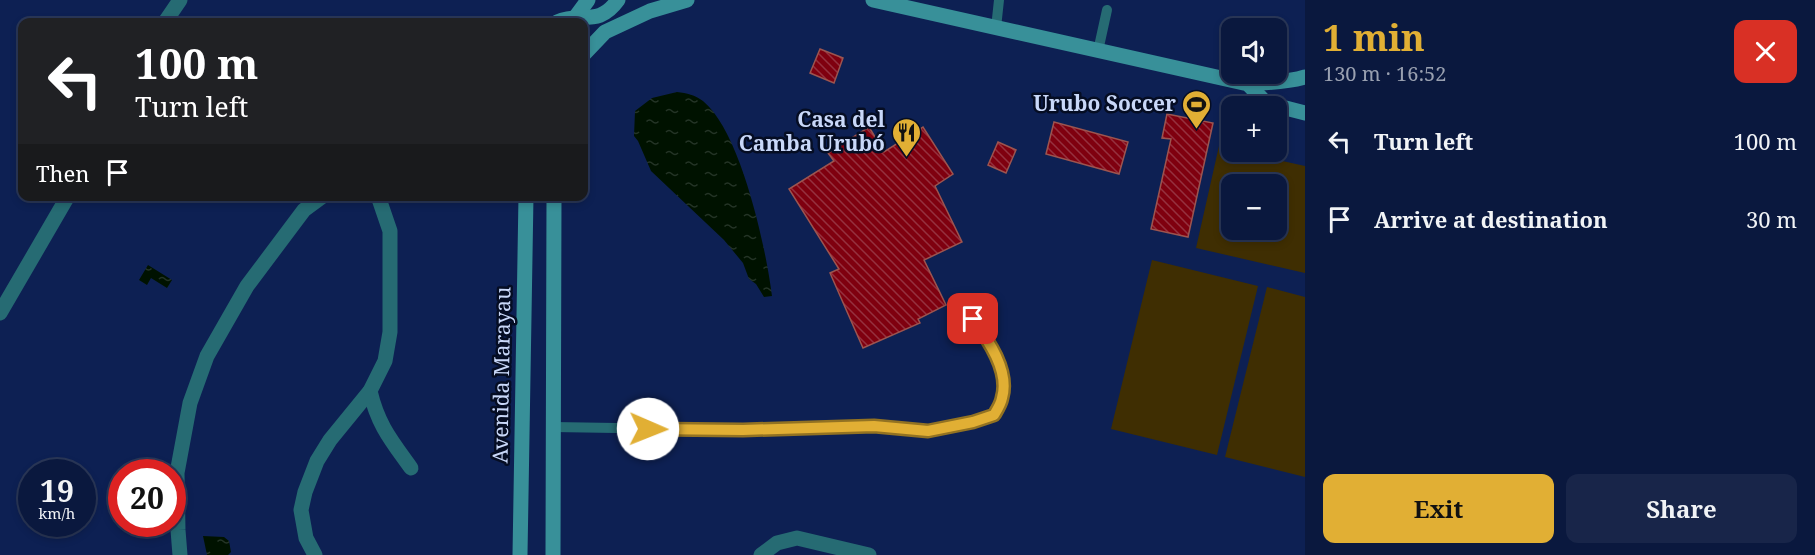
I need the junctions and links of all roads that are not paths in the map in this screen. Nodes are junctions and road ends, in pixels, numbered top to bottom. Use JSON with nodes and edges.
{"nodes":[{"id":1,"x":180,"y":0,"type":"edge"},
{"id":2,"x":588,"y":0,"type":"edge"},
{"id":3,"x":618,"y":0,"type":"edge"},
{"id":4,"x":687,"y":0,"type":"edge"},
{"id":5,"x":873,"y":0,"type":"edge"},
{"id":6,"x":999,"y":0,"type":"edge"},
{"id":7,"x":1107,"y":10,"type":"dead end"},
{"id":8,"x":168,"y":18,"type":"edge"},
{"id":9,"x":575,"y":18,"type":"edge"},
{"id":10,"x":585,"y":18,"type":"edge"},
{"id":11,"x":996,"y":28,"type":"junction"},
{"id":12,"x":588,"y":50,"type":"edge"},
{"id":13,"x":1098,"y":51,"type":"junction"},
{"id":14,"x":1305,"y":77,"type":"edge"},
{"id":15,"x":1221,"y":78,"type":"edge"},
{"id":16,"x":1287,"y":82,"type":"edge"},
{"id":17,"x":1248,"y":84,"type":"edge"},
{"id":18,"x":1305,"y":113,"type":"edge"},
{"id":19,"x":65,"y":201,"type":"edge"},
{"id":20,"x":316,"y":201,"type":"edge"},
{"id":21,"x":380,"y":201,"type":"edge"},
{"id":22,"x":526,"y":201,"type":"edge"},
{"id":23,"x":554,"y":201,"type":"edge"},
{"id":24,"x":0,"y":313,"type":"edge"},
{"id":25,"x":973,"y":319,"type":"dead end"},
{"id":26,"x":370,"y":391,"type":"junction"},
{"id":27,"x":553,"y":427,"type":"junction"},
{"id":28,"x":411,"y":468,"type":"dead end"},
{"id":29,"x":180,"y":555,"type":"edge"},
{"id":30,"x":315,"y":555,"type":"edge"},
{"id":31,"x":520,"y":555,"type":"edge"},
{"id":32,"x":553,"y":555,"type":"edge"},
{"id":33,"x":761,"y":555,"type":"edge"},
{"id":34,"x":869,"y":555,"type":"edge"}],
"edges":[{"from":1,"to":8,"type":"street"},
{"from":2,"to":9,"type":"street"},
{"from":3,"to":10,"type":"street"},
{"from":4,"to":12,"type":"street"},
{"from":5,"to":11,"type":"street"},
{"from":6,"to":11,"type":"lane"},
{"from":7,"to":13,"type":"lane"},
{"from":11,"to":13,"type":"street"},
{"from":13,"to":15,"type":"street"},
{"from":14,"to":16,"type":"street"},
{"from":17,"to":18,"type":"street"},
{"from":19,"to":24,"type":"street"},
{"from":20,"to":29,"type":"street"},
{"from":21,"to":26,"type":"street"},
{"from":22,"to":31,"type":"street","name":"Avenida Marayau"},
{"from":23,"to":27,"type":"street"},
{"from":25,"to":27,"type":"lane"},
{"from":26,"to":28,"type":"street"},
{"from":26,"to":30,"type":"street"},
{"from":27,"to":32,"type":"street"},
{"from":33,"to":34,"type":"street"}]}
